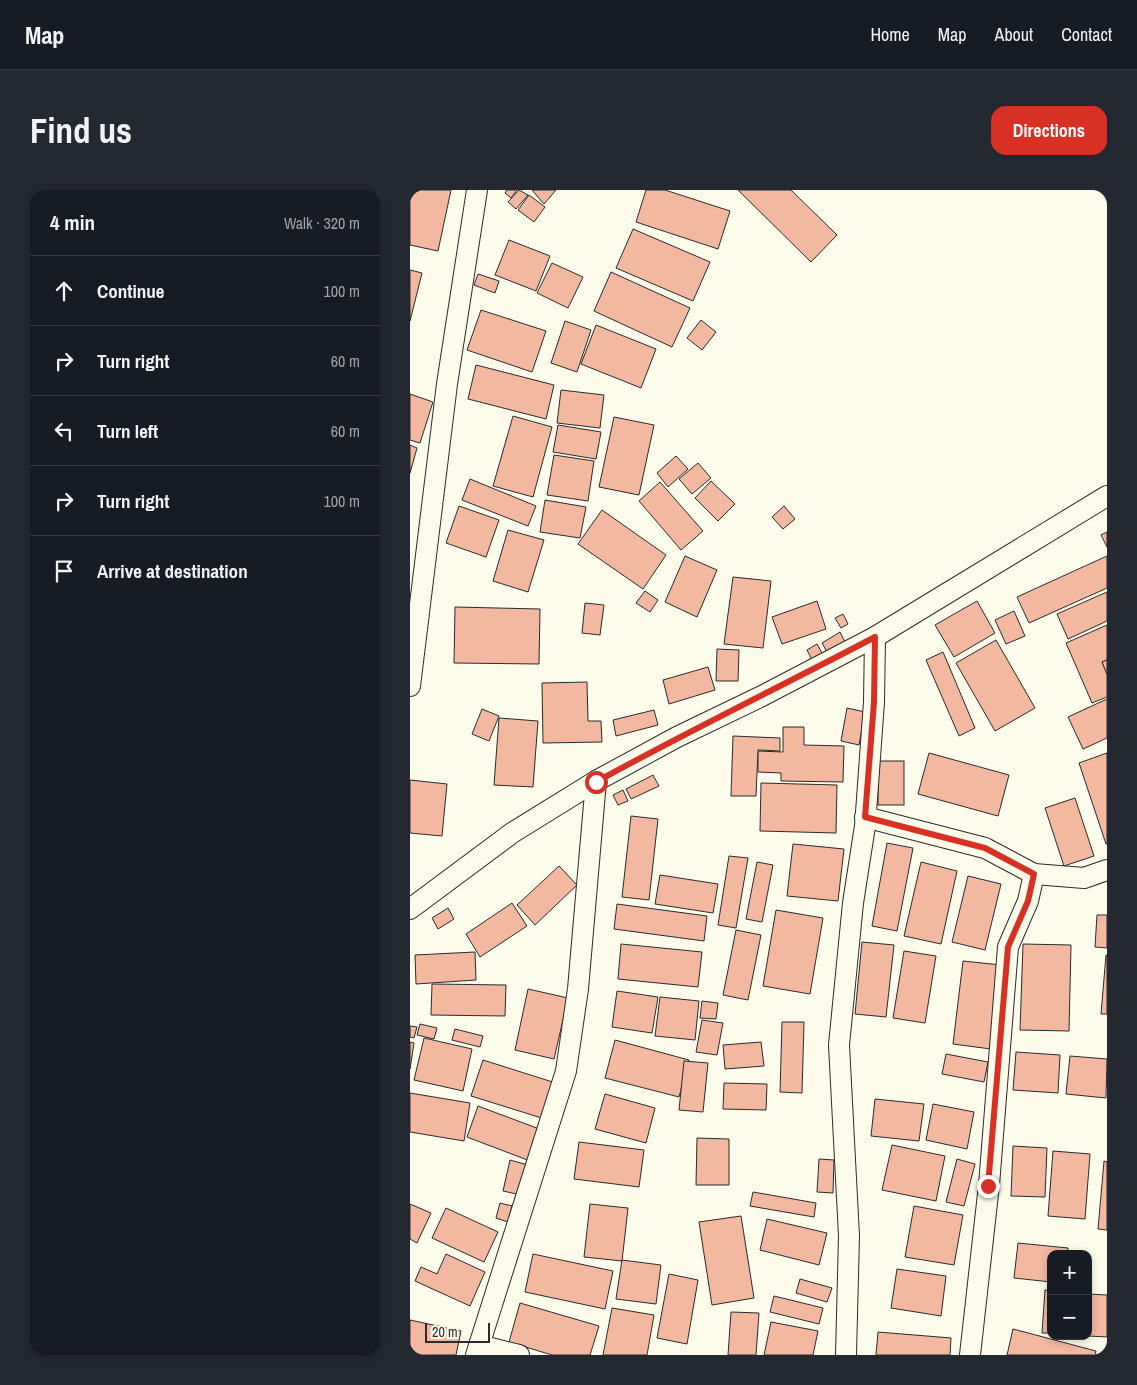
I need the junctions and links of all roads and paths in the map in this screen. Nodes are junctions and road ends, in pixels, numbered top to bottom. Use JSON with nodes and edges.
{"nodes":[{"id":1,"x":477,"y":190,"type":"edge"},
{"id":2,"x":1107,"y":496,"type":"edge"},
{"id":3,"x":416,"y":588,"type":"edge"},
{"id":4,"x":875,"y":637,"type":"junction"},
{"id":5,"x":410,"y":686,"type":"edge"},
{"id":6,"x":596,"y":782,"type":"junction"},
{"id":7,"x":865,"y":817,"type":"junction"},
{"id":8,"x":1107,"y":870,"type":"edge"},
{"id":9,"x":1034,"y":874,"type":"junction"},
{"id":10,"x":410,"y":909,"type":"edge"},
{"id":11,"x":477,"y":1350,"type":"edge"},
{"id":12,"x":519,"y":1355,"type":"edge"},
{"id":13,"x":846,"y":1355,"type":"edge"},
{"id":14,"x":970,"y":1355,"type":"edge"}],
"edges":[{"from":1,"to":3,"type":"street"},
{"from":2,"to":4,"type":"street"},
{"from":3,"to":5,"type":"street"},
{"from":4,"to":6,"type":"street"},
{"from":4,"to":7,"type":"street"},
{"from":6,"to":10,"type":"street"},
{"from":6,"to":11,"type":"street"},
{"from":7,"to":9,"type":"street"},
{"from":7,"to":13,"type":"street"},
{"from":8,"to":9,"type":"street"},
{"from":9,"to":14,"type":"street"},
{"from":11,"to":12,"type":"street"}]}
